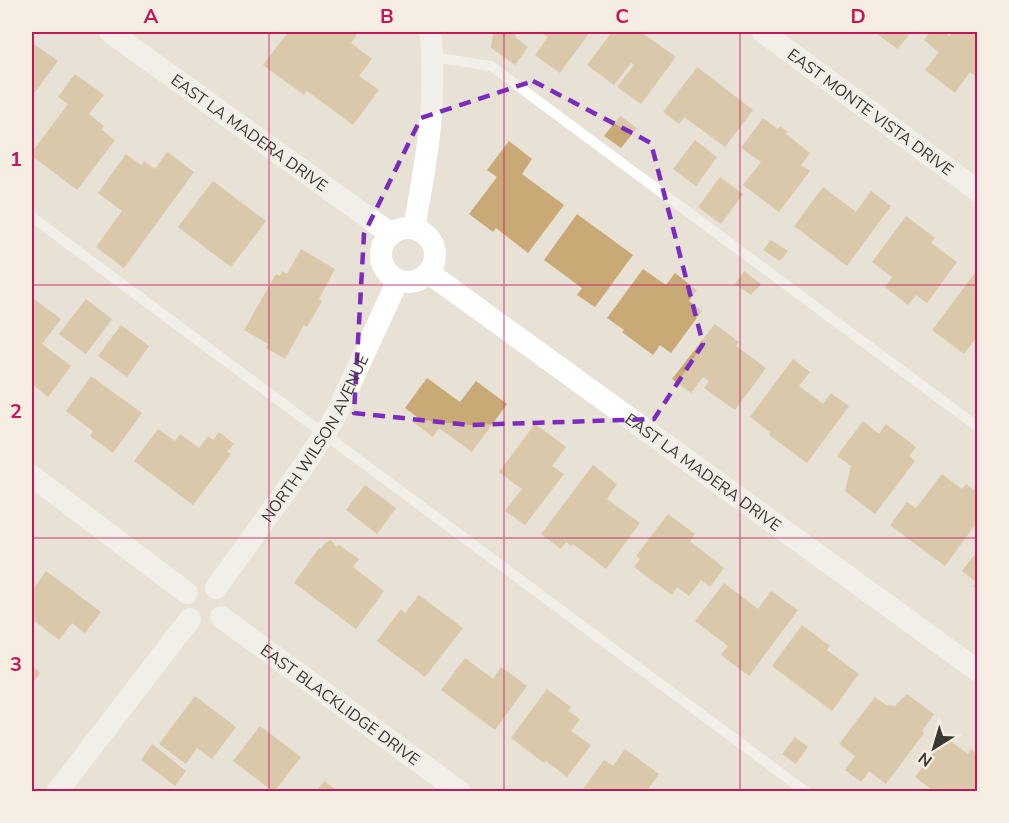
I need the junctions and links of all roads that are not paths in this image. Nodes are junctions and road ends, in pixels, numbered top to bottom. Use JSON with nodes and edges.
{"nodes":[{"id":1,"x":110,"y":32,"type":"edge"},
{"id":2,"x":430,"y":32,"type":"edge"},
{"id":3,"x":764,"y":32,"type":"edge"},
{"id":4,"x":433,"y":57,"type":"junction"},
{"id":5,"x":978,"y":191,"type":"edge"},
{"id":6,"x":32,"y":217,"type":"edge"},
{"id":7,"x":414,"y":228,"type":"junction"},
{"id":8,"x":392,"y":234,"type":"junction"},
{"id":9,"x":429,"y":273,"type":"junction"},
{"id":10,"x":398,"y":280,"type":"junction"},
{"id":11,"x":978,"y":427,"type":"edge"},
{"id":12,"x":324,"y":434,"type":"junction"},
{"id":13,"x":32,"y":476,"type":"edge"},
{"id":14,"x":216,"y":588,"type":"junction"},
{"id":15,"x":188,"y":593,"type":"junction"},
{"id":16,"x":221,"y":617,"type":"junction"},
{"id":17,"x":190,"y":619,"type":"junction"},
{"id":18,"x":978,"y":671,"type":"edge"},
{"id":19,"x":57,"y":792,"type":"edge"},
{"id":20,"x":460,"y":792,"type":"edge"},
{"id":21,"x":806,"y":792,"type":"edge"}],
"edges":[{"from":1,"to":8,"type":"street","name":"EAST LA MADERA DRIVE"},
{"from":2,"to":4,"type":"street"},
{"from":3,"to":5,"type":"street","name":"EAST MONTE VISTA DRIVE"},
{"from":4,"to":7,"type":"street"},
{"from":4,"to":11,"type":"lane"},
{"from":6,"to":12,"type":"lane"},
{"from":7,"to":8,"type":"street"},
{"from":7,"to":9,"type":"street"},
{"from":8,"to":10,"type":"street"},
{"from":9,"to":10,"type":"street"},
{"from":9,"to":18,"type":"street","name":"EAST LA MADERA DRIVE"},
{"from":10,"to":12,"type":"street","name":"NORTH WILSON AVENUE"},
{"from":12,"to":14,"type":"street","name":"NORTH WILSON AVENUE"},
{"from":12,"to":21,"type":"lane"},
{"from":13,"to":15,"type":"street"},
{"from":14,"to":15,"type":"street"},
{"from":14,"to":16,"type":"street"},
{"from":15,"to":17,"type":"street"},
{"from":16,"to":17,"type":"street"},
{"from":16,"to":20,"type":"street","name":"EAST BLACKLIDGE DRIVE"},
{"from":17,"to":19,"type":"street"}]}
